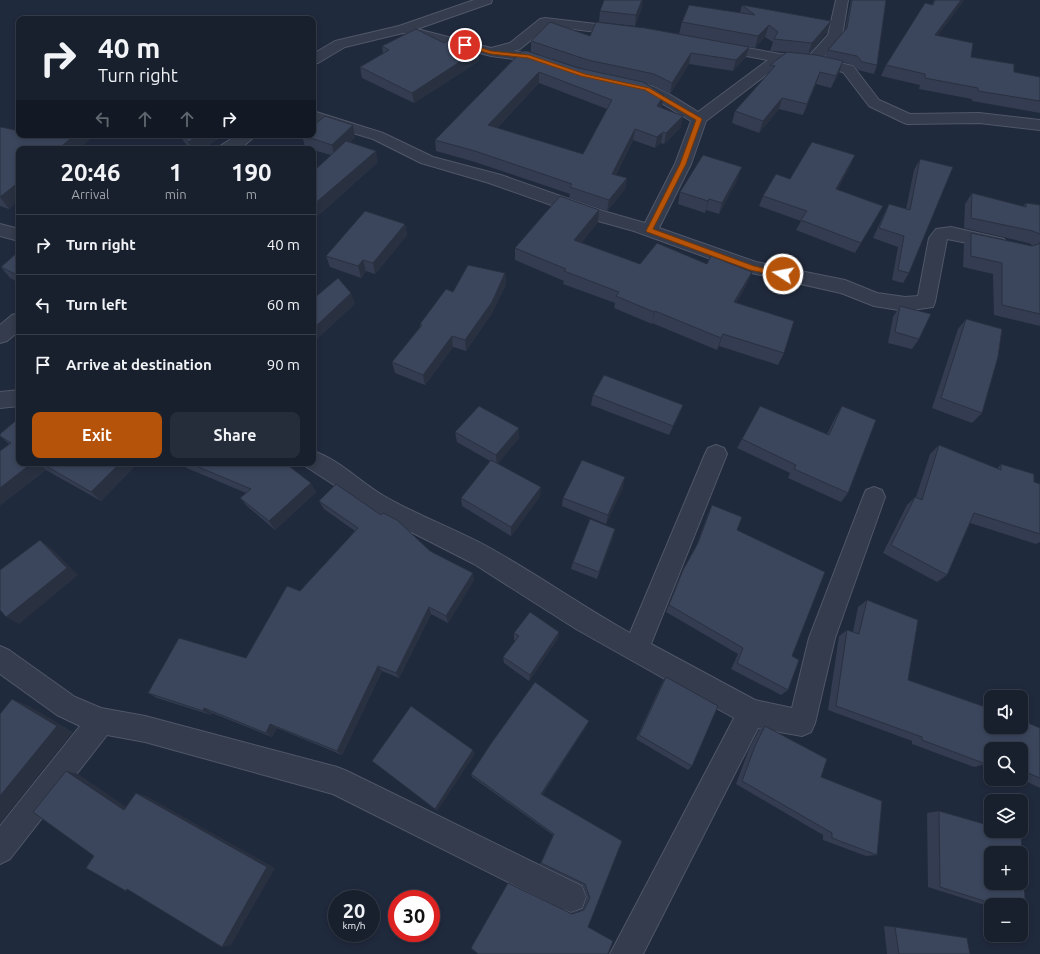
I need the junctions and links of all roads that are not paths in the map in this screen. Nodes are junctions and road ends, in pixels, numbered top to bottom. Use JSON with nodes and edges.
{"nodes":[{"id":1,"x":486,"y":0,"type":"edge"},
{"id":2,"x":842,"y":0,"type":"edge"},
{"id":3,"x":403,"y":29,"type":"junction"},
{"id":4,"x":636,"y":32,"type":"edge"},
{"id":5,"x":704,"y":44,"type":"edge"},
{"id":6,"x":491,"y":52,"type":"junction"},
{"id":7,"x":316,"y":58,"type":"edge"},
{"id":8,"x":780,"y":58,"type":"junction"},
{"id":9,"x":812,"y":61,"type":"junction"},
{"id":10,"x":556,"y":66,"type":"edge"},
{"id":11,"x":626,"y":84,"type":"edge"},
{"id":12,"x":316,"y":117,"type":"edge"},
{"id":13,"x":699,"y":119,"type":"junction"},
{"id":14,"x":1040,"y":125,"type":"edge"},
{"id":15,"x":242,"y":138,"type":"edge"},
{"id":16,"x":230,"y":146,"type":"edge"},
{"id":17,"x":0,"y":230,"type":"edge"},
{"id":18,"x":649,"y":231,"type":"junction"},
{"id":19,"x":16,"y":234,"type":"edge"},
{"id":20,"x":1016,"y":247,"type":"edge"},
{"id":21,"x":16,"y":398,"type":"edge"},
{"id":22,"x":0,"y":400,"type":"edge"},
{"id":23,"x":716,"y":454,"type":"dead end"},
{"id":24,"x":316,"y":462,"type":"edge"},
{"id":25,"x":874,"y":497,"type":"dead end"},
{"id":26,"x":636,"y":649,"type":"junction"},
{"id":27,"x":0,"y":659,"type":"edge"},
{"id":28,"x":750,"y":713,"type":"junction"},
{"id":29,"x":101,"y":721,"type":"junction"},
{"id":30,"x":0,"y":849,"type":"edge"},
{"id":31,"x":571,"y":897,"type":"dead end"},
{"id":32,"x":626,"y":954,"type":"edge"}],
"edges":[{"from":1,"to":3,"type":"street"},
{"from":2,"to":9,"type":"street"},
{"from":3,"to":6,"type":"street"},
{"from":3,"to":7,"type":"street"},
{"from":4,"to":6,"type":"street"},
{"from":5,"to":8,"type":"street"},
{"from":6,"to":10,"type":"street"},
{"from":8,"to":9,"type":"street"},
{"from":8,"to":13,"type":"street"},
{"from":9,"to":14,"type":"street"},
{"from":11,"to":13,"type":"street"},
{"from":12,"to":18,"type":"street"},
{"from":13,"to":18,"type":"street"},
{"from":15,"to":16,"type":"street"},
{"from":17,"to":19,"type":"street"},
{"from":18,"to":20,"type":"street"},
{"from":21,"to":22,"type":"street"},
{"from":23,"to":26,"type":"street"},
{"from":24,"to":26,"type":"street"},
{"from":25,"to":28,"type":"street"},
{"from":26,"to":28,"type":"street"},
{"from":27,"to":29,"type":"street"},
{"from":28,"to":32,"type":"street"},
{"from":29,"to":30,"type":"street"},
{"from":29,"to":31,"type":"street"}]}
